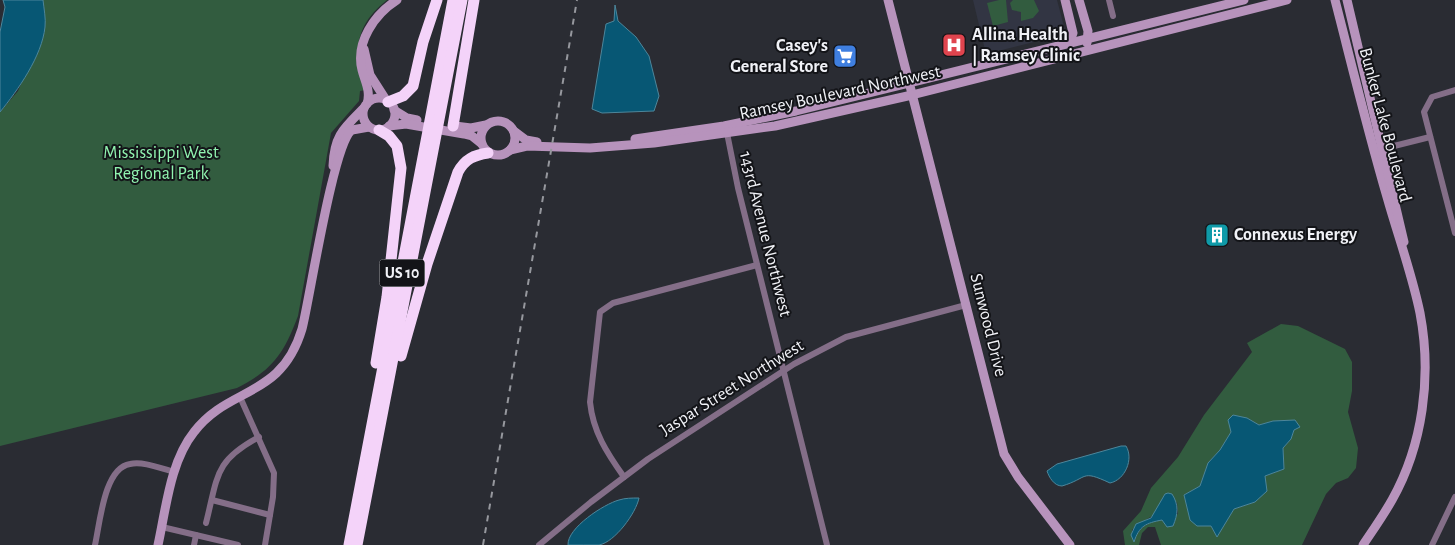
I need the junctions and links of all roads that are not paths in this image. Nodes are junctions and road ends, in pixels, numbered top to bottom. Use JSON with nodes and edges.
{"nodes":[{"id":1,"x":397,"y":0,"type":"edge"},
{"id":2,"x":437,"y":0,"type":"edge"},
{"id":3,"x":453,"y":0,"type":"edge"},
{"id":4,"x":462,"y":0,"type":"edge"},
{"id":5,"x":474,"y":0,"type":"edge"},
{"id":6,"x":888,"y":0,"type":"edge"},
{"id":7,"x":1065,"y":0,"type":"edge"},
{"id":8,"x":1080,"y":0,"type":"edge"},
{"id":9,"x":1112,"y":0,"type":"edge"},
{"id":10,"x":1244,"y":0,"type":"edge"},
{"id":11,"x":1287,"y":0,"type":"edge"},
{"id":12,"x":1335,"y":0,"type":"edge"},
{"id":13,"x":1347,"y":0,"type":"edge"},
{"id":14,"x":1113,"y":16,"type":"dead end"},
{"id":15,"x":1088,"y":39,"type":"junction"},
{"id":16,"x":364,"y":44,"type":"junction"},
{"id":17,"x":1069,"y":44,"type":"junction"},
{"id":18,"x":1003,"y":72,"type":"junction"},
{"id":19,"x":910,"y":84,"type":"junction"},
{"id":20,"x":1455,"y":90,"type":"edge"},
{"id":21,"x":912,"y":95,"type":"junction"},
{"id":22,"x":389,"y":104,"type":"junction"},
{"id":23,"x":365,"y":106,"type":"junction"},
{"id":24,"x":421,"y":124,"type":"junction"},
{"id":25,"x":486,"y":125,"type":"junction"},
{"id":26,"x":449,"y":127,"type":"junction"},
{"id":27,"x":379,"y":128,"type":"junction"},
{"id":28,"x":514,"y":131,"type":"junction"},
{"id":29,"x":727,"y":133,"type":"junction"},
{"id":30,"x":1430,"y":137,"type":"junction"},
{"id":31,"x":540,"y":144,"type":"junction"},
{"id":32,"x":574,"y":146,"type":"junction"},
{"id":33,"x":1383,"y":148,"type":"junction"},
{"id":34,"x":485,"y":149,"type":"junction"},
{"id":35,"x":510,"y":150,"type":"junction"},
{"id":36,"x":1374,"y":151,"type":"junction"},
{"id":37,"x":333,"y":177,"type":"junction"},
{"id":38,"x":1455,"y":233,"type":"edge"},
{"id":39,"x":1406,"y":257,"type":"junction"},
{"id":40,"x":757,"y":265,"type":"junction"},
{"id":41,"x":966,"y":306,"type":"junction"},
{"id":42,"x":783,"y":371,"type":"junction"},
{"id":43,"x":240,"y":397,"type":"junction"},
{"id":44,"x":380,"y":422,"type":"junction"},
{"id":45,"x":259,"y":436,"type":"junction"},
{"id":46,"x":366,"y":451,"type":"junction"},
{"id":47,"x":175,"y":472,"type":"junction"},
{"id":48,"x":624,"y":477,"type":"junction"},
{"id":49,"x":1455,"y":497,"type":"edge"},
{"id":50,"x":212,"y":500,"type":"junction"},
{"id":51,"x":270,"y":515,"type":"junction"},
{"id":52,"x":206,"y":523,"type":"dead end"},
{"id":53,"x":162,"y":527,"type":"junction"},
{"id":54,"x":196,"y":535,"type":"junction"},
{"id":55,"x":95,"y":545,"type":"edge"},
{"id":56,"x":158,"y":545,"type":"edge"},
{"id":57,"x":194,"y":545,"type":"edge"},
{"id":58,"x":238,"y":545,"type":"edge"},
{"id":59,"x":264,"y":545,"type":"edge"},
{"id":60,"x":349,"y":545,"type":"edge"},
{"id":61,"x":357,"y":545,"type":"edge"},
{"id":62,"x":539,"y":545,"type":"edge"},
{"id":63,"x":827,"y":545,"type":"edge"},
{"id":64,"x":1070,"y":545,"type":"edge"},
{"id":65,"x":1363,"y":545,"type":"edge"},
{"id":66,"x":1432,"y":545,"type":"edge"}],
"edges":[{"from":1,"to":16,"type":"street"},
{"from":2,"to":22,"type":"highway"},
{"from":3,"to":46,"type":"highway","number":"US 10"},
{"from":4,"to":44,"type":"highway","number":"US 10"},
{"from":5,"to":26,"type":"highway"},
{"from":6,"to":19,"type":"street","name":"Sunwood Drive"},
{"from":7,"to":17,"type":"street"},
{"from":8,"to":15,"type":"street"},
{"from":9,"to":14,"type":"street"},
{"from":10,"to":15,"type":"street","name":"Ramsey Boulevard Northwest"},
{"from":11,"to":18,"type":"street","name":"Ramsey Boulevard Northwest"},
{"from":12,"to":36,"type":"street","name":"Bunker Lake Boulevard"},
{"from":13,"to":33,"type":"street","name":"Bunker Lake Boulevard"},
{"from":15,"to":17,"type":"street","name":"Ramsey Boulevard Northwest"},
{"from":15,"to":18,"type":"street"},
{"from":16,"to":22,"type":"street"},
{"from":16,"to":23,"type":"street"},
{"from":17,"to":19,"type":"street","name":"Ramsey Boulevard Northwest"},
{"from":18,"to":21,"type":"street","name":"Ramsey Boulevard Northwest"},
{"from":19,"to":21,"type":"street","name":"Sunwood Drive"},
{"from":19,"to":32,"type":"street","name":"Ramsey Boulevard Northwest"},
{"from":20,"to":30,"type":"street"},
{"from":21,"to":29,"type":"street","name":"Ramsey Boulevard Northwest"},
{"from":21,"to":41,"type":"street","name":"Sunwood Drive"},
{"from":22,"to":23,"type":"street"},
{"from":22,"to":24,"type":"street"},
{"from":22,"to":27,"type":"street"},
{"from":23,"to":27,"type":"street"},
{"from":23,"to":37,"type":"street"},
{"from":24,"to":26,"type":"street"},
{"from":24,"to":27,"type":"street"},
{"from":25,"to":26,"type":"street"},
{"from":25,"to":28,"type":"street"},
{"from":25,"to":34,"type":"street"},
{"from":26,"to":34,"type":"street"},
{"from":27,"to":37,"type":"street"},
{"from":27,"to":46,"type":"highway"},
{"from":28,"to":31,"type":"street","name":"Ramsey Boulevard Northwest"},
{"from":28,"to":35,"type":"street"},
{"from":29,"to":32,"type":"street","name":"Ramsey Boulevard Northwest"},
{"from":29,"to":40,"type":"street","name":"143rd Avenue Northwest"},
{"from":30,"to":33,"type":"street"},
{"from":30,"to":38,"type":"street"},
{"from":31,"to":32,"type":"street","name":"Ramsey Boulevard Northwest"},
{"from":31,"to":35,"type":"street","name":"Ramsey Boulevard Northwest"},
{"from":33,"to":36,"type":"street"},
{"from":33,"to":39,"type":"street","name":"Bunker Lake Boulevard"},
{"from":34,"to":35,"type":"street"},
{"from":34,"to":44,"type":"highway"},
{"from":36,"to":39,"type":"street","name":"Bunker Lake Boulevard"},
{"from":37,"to":43,"type":"street"},
{"from":39,"to":65,"type":"street","name":"Bunker Lake Boulevard"},
{"from":40,"to":42,"type":"street","name":"143rd Avenue Northwest"},
{"from":40,"to":48,"type":"street"},
{"from":41,"to":42,"type":"street","name":"Jaspar Street Northwest"},
{"from":41,"to":64,"type":"street","name":"Sunwood Drive"},
{"from":42,"to":48,"type":"street","name":"Jaspar Street Northwest"},
{"from":42,"to":63,"type":"street","name":"143rd Avenue Northwest"},
{"from":43,"to":45,"type":"street"},
{"from":43,"to":47,"type":"street"},
{"from":44,"to":61,"type":"highway","number":"US 10"},
{"from":45,"to":50,"type":"street"},
{"from":45,"to":51,"type":"street"},
{"from":46,"to":60,"type":"highway","number":"US 10"},
{"from":47,"to":53,"type":"street"},
{"from":47,"to":55,"type":"street"},
{"from":48,"to":62,"type":"street","name":"Jaspar Street Northwest"},
{"from":49,"to":66,"type":"street"},
{"from":50,"to":51,"type":"street"},
{"from":50,"to":52,"type":"street"},
{"from":51,"to":59,"type":"street"},
{"from":53,"to":54,"type":"street"},
{"from":53,"to":56,"type":"street"},
{"from":54,"to":57,"type":"street"},
{"from":54,"to":58,"type":"street"}]}
